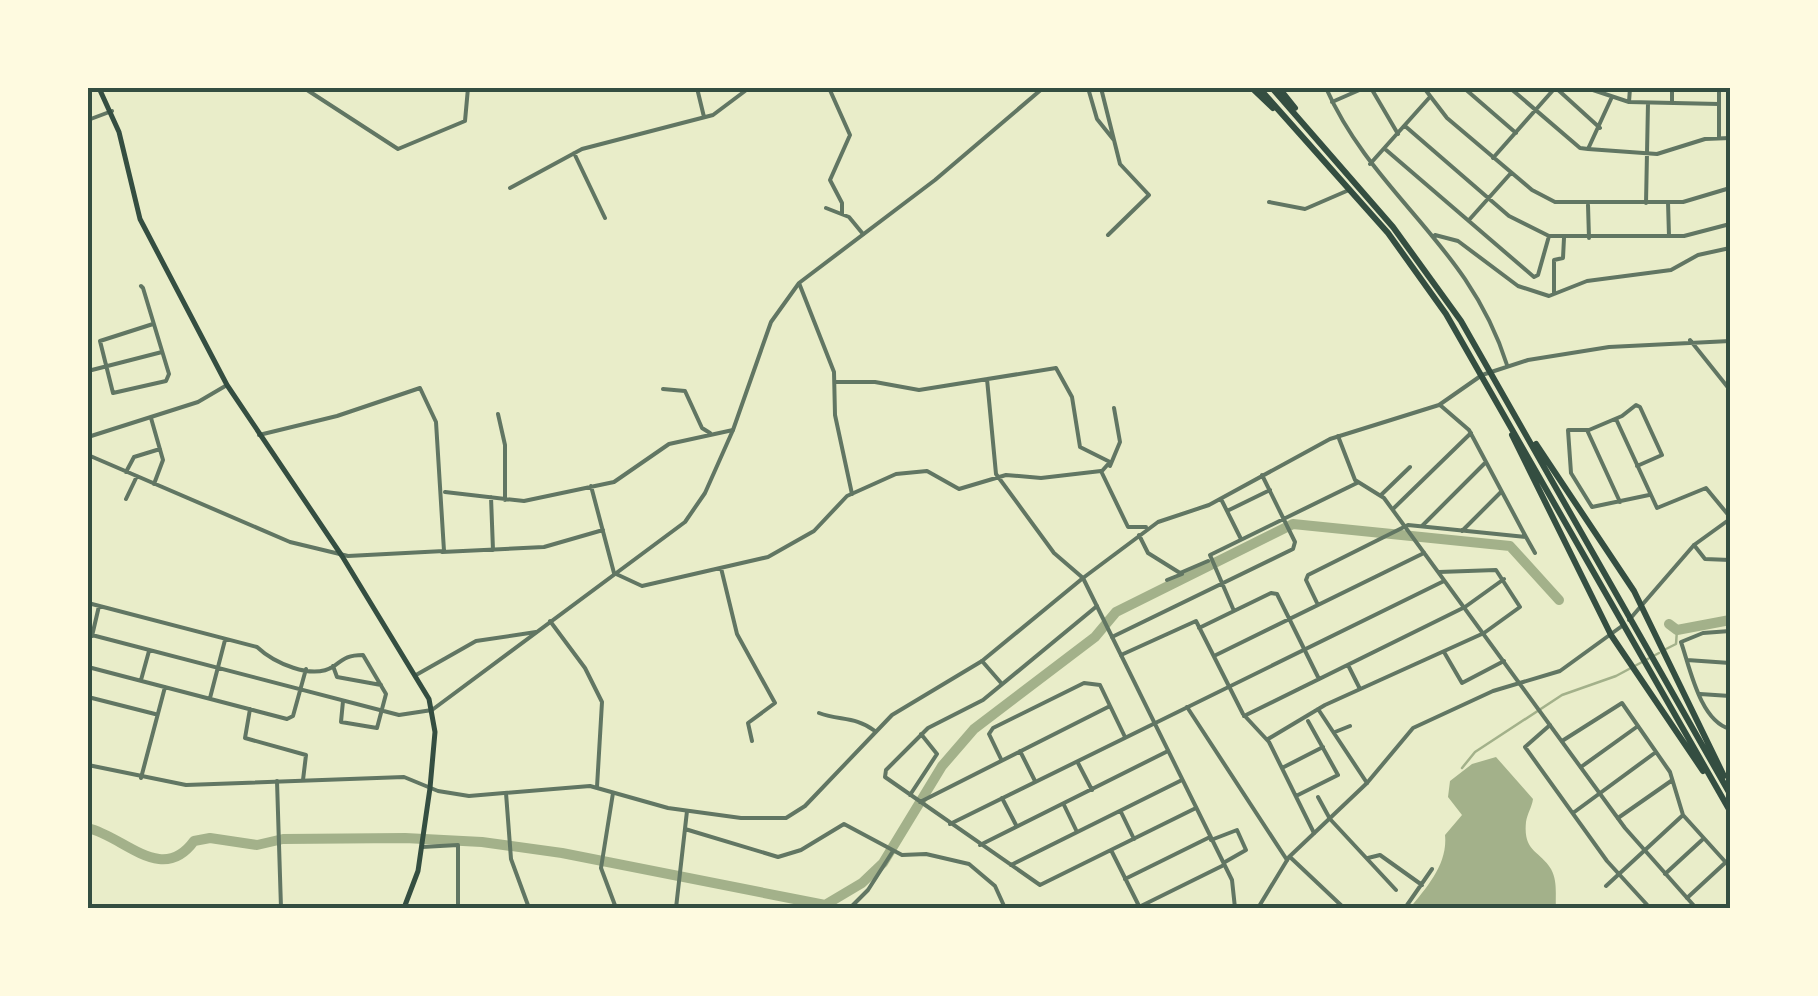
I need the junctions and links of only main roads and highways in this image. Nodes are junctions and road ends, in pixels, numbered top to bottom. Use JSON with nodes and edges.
{"nodes":[{"id":1,"x":99,"y":88,"type":"edge"},
{"id":2,"x":1256,"y":88,"type":"edge"},
{"id":3,"x":1275,"y":88,"type":"edge"},
{"id":4,"x":1486,"y":374,"type":"junction"},
{"id":5,"x":1507,"y":402,"type":"junction"},
{"id":6,"x":1506,"y":418,"type":"junction"},
{"id":7,"x":1719,"y":792,"type":"junction"},
{"id":8,"x":1730,"y":794,"type":"edge"},
{"id":9,"x":1730,"y":811,"type":"edge"},
{"id":10,"x":404,"y":908,"type":"edge"}],
"edges":[{"from":1,"to":10,"type":"main road"},
{"from":2,"to":4,"type":"highway"},
{"from":3,"to":4,"type":"highway"},
{"from":4,"to":5,"type":"highway"},
{"from":4,"to":6,"type":"highway"},
{"from":5,"to":8,"type":"highway"},
{"from":5,"to":8,"type":"highway"},
{"from":6,"to":7,"type":"highway"},
{"from":6,"to":7,"type":"highway"},
{"from":7,"to":9,"type":"highway"}]}
